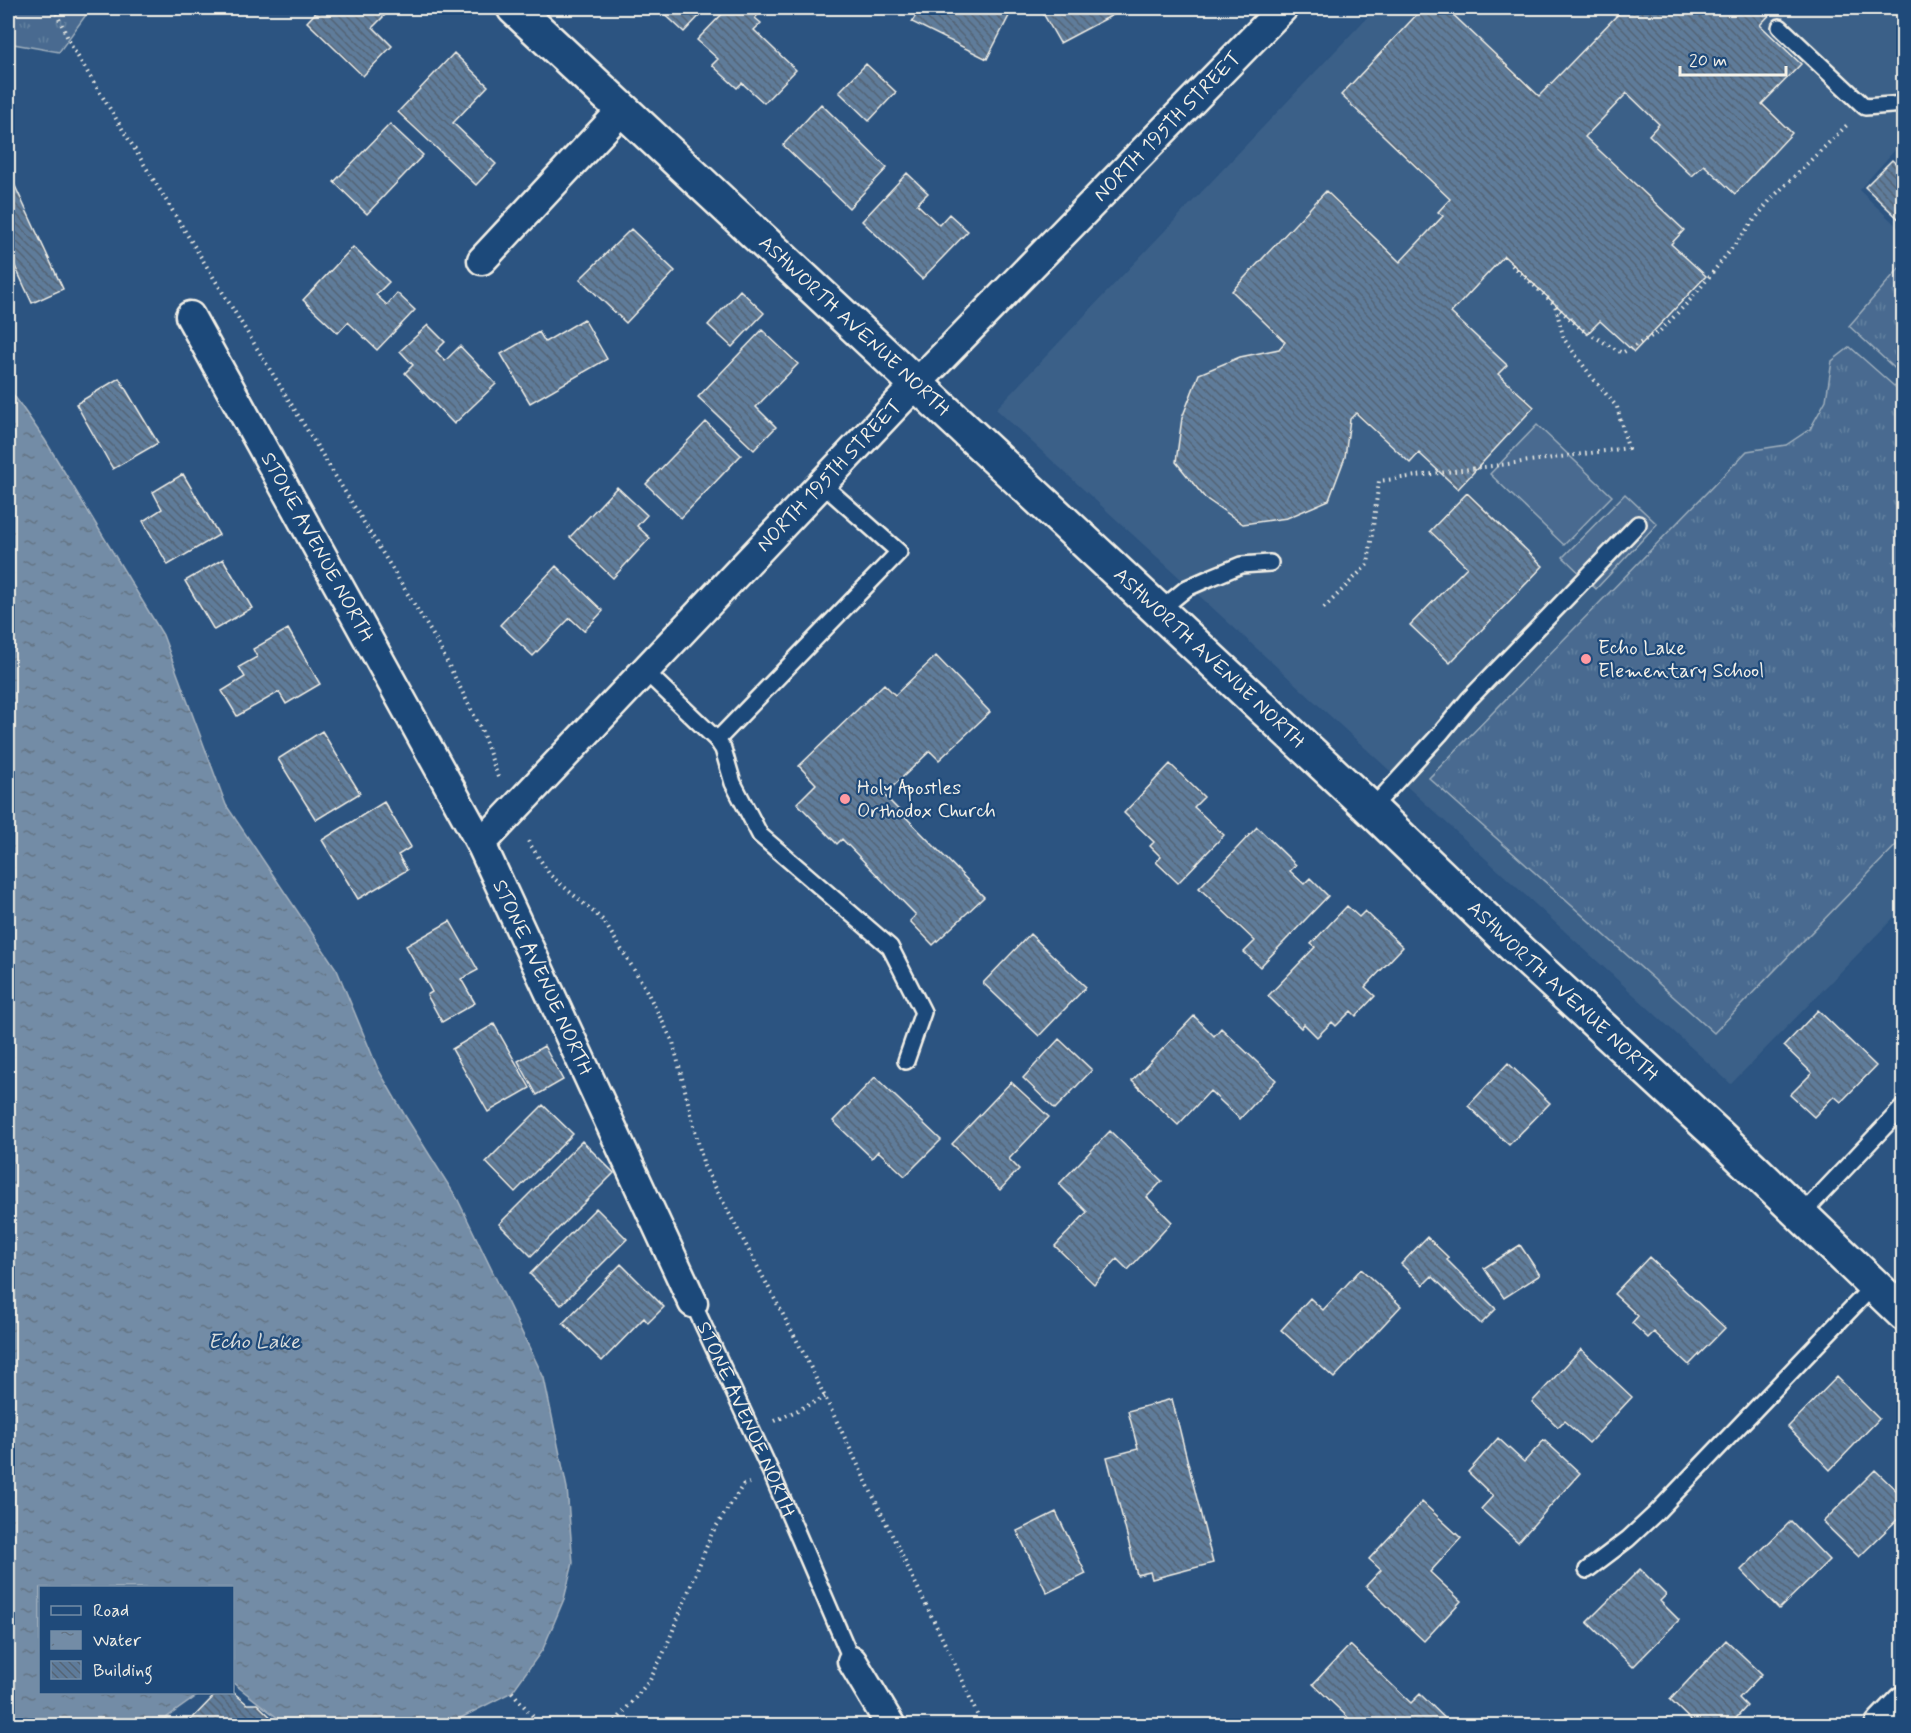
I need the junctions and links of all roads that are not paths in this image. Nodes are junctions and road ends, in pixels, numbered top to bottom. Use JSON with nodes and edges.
{"nodes":[{"id":1,"x":514,"y":8,"type":"edge"},
{"id":2,"x":1283,"y":8,"type":"edge"},
{"id":3,"x":1780,"y":27,"type":"dead end"},
{"id":4,"x":1904,"y":104,"type":"edge"},
{"id":5,"x":623,"y":109,"type":"junction"},
{"id":6,"x":482,"y":260,"type":"dead end"},
{"id":7,"x":190,"y":316,"type":"dead end"},
{"id":8,"x":916,"y":384,"type":"junction"},
{"id":9,"x":822,"y":484,"type":"junction"},
{"id":10,"x":1638,"y":524,"type":"dead end"},
{"id":11,"x":1270,"y":563,"type":"dead end"},
{"id":12,"x":1160,"y":610,"type":"junction"},
{"id":13,"x":645,"y":671,"type":"junction"},
{"id":14,"x":717,"y":740,"type":"junction"},
{"id":15,"x":1371,"y":809,"type":"junction"},
{"id":16,"x":481,"y":844,"type":"junction"},
{"id":17,"x":906,"y":1061,"type":"dead end"},
{"id":18,"x":1904,"y":1107,"type":"edge"},
{"id":19,"x":1801,"y":1215,"type":"junction"},
{"id":20,"x":1874,"y":1285,"type":"junction"},
{"id":21,"x":693,"y":1303,"type":"joint"},
{"id":22,"x":1904,"y":1314,"type":"edge"},
{"id":23,"x":1587,"y":1570,"type":"dead end"},
{"id":24,"x":852,"y":1661,"type":"joint"},
{"id":25,"x":1904,"y":1703,"type":"edge"},
{"id":26,"x":891,"y":1725,"type":"edge"},
{"id":27,"x":1882,"y":1725,"type":"edge"}],
"edges":[{"from":1,"to":5,"type":"street","name":"ASHWORTH AVENUE NORTH"},
{"from":2,"to":8,"type":"street","name":"NORTH 195TH STREET"},
{"from":3,"to":4,"type":"lane"},
{"from":5,"to":6,"type":"street"},
{"from":5,"to":8,"type":"street","name":"ASHWORTH AVENUE NORTH"},
{"from":7,"to":16,"type":"street","name":"STONE AVENUE NORTH"},
{"from":8,"to":9,"type":"street","name":"NORTH 195TH STREET"},
{"from":8,"to":12,"type":"street","name":"ASHWORTH AVENUE NORTH"},
{"from":9,"to":13,"type":"street","name":"NORTH 195TH STREET"},
{"from":9,"to":14,"type":"lane"},
{"from":10,"to":15,"type":"lane"},
{"from":11,"to":12,"type":"lane"},
{"from":12,"to":15,"type":"street","name":"ASHWORTH AVENUE NORTH"},
{"from":13,"to":14,"type":"lane"},
{"from":13,"to":16,"type":"street","name":"NORTH 195TH STREET"},
{"from":14,"to":17,"type":"lane"},
{"from":15,"to":19,"type":"street","name":"ASHWORTH AVENUE NORTH"},
{"from":16,"to":21,"type":"street","name":"STONE AVENUE NORTH"},
{"from":18,"to":19,"type":"lane"},
{"from":19,"to":20,"type":"street","name":"ASHWORTH AVENUE NORTH"},
{"from":20,"to":22,"type":"street","name":"ASHWORTH AVENUE NORTH"},
{"from":20,"to":23,"type":"lane"},
{"from":21,"to":24,"type":"lane","name":"STONE AVENUE NORTH"},
{"from":24,"to":26,"type":"street"},
{"from":25,"to":27,"type":"street"}]}
